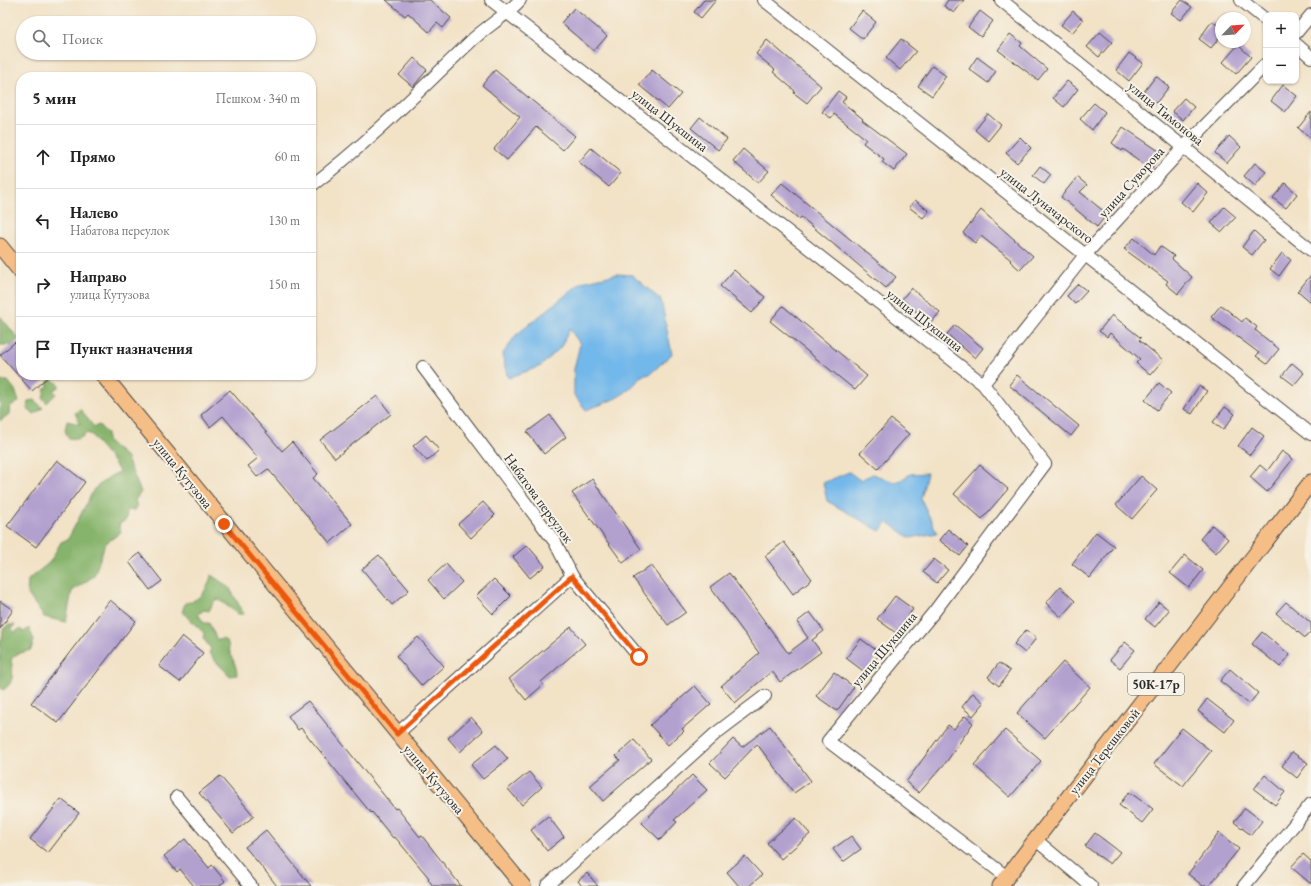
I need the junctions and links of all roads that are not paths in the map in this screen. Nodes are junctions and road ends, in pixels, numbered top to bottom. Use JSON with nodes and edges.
{"nodes":[{"id":1,"x":491,"y":0,"type":"edge"},
{"id":2,"x":520,"y":0,"type":"edge"},
{"id":3,"x":764,"y":0,"type":"edge"},
{"id":4,"x":1002,"y":0,"type":"edge"},
{"id":5,"x":1241,"y":0,"type":"edge"},
{"id":6,"x":509,"y":13,"type":"junction"},
{"id":7,"x":1311,"y":15,"type":"edge"},
{"id":8,"x":1263,"y":18,"type":"edge"},
{"id":9,"x":1299,"y":29,"type":"edge"},
{"id":10,"x":1299,"y":47,"type":"edge"},
{"id":11,"x":1311,"y":57,"type":"edge"},
{"id":12,"x":1263,"y":67,"type":"edge"},
{"id":13,"x":1184,"y":147,"type":"junction"},
{"id":14,"x":316,"y":182,"type":"edge"},
{"id":15,"x":0,"y":246,"type":"edge"},
{"id":16,"x":1311,"y":250,"type":"edge"},
{"id":17,"x":1086,"y":255,"type":"junction"},
{"id":18,"x":16,"y":266,"type":"edge"},
{"id":19,"x":423,"y":367,"type":"dead end"},
{"id":20,"x":107,"y":380,"type":"edge"},
{"id":21,"x":983,"y":384,"type":"junction"},
{"id":22,"x":1311,"y":434,"type":"edge"},
{"id":23,"x":1311,"y":482,"type":"edge"},
{"id":24,"x":572,"y":576,"type":"junction"},
{"id":25,"x":639,"y":657,"type":"dead end"},
{"id":26,"x":765,"y":696,"type":"dead end"},
{"id":27,"x":397,"y":734,"type":"junction"},
{"id":28,"x":177,"y":797,"type":"dead end"},
{"id":29,"x":1311,"y":804,"type":"edge"},
{"id":30,"x":1036,"y":840,"type":"junction"},
{"id":31,"x":1004,"y":882,"type":"edge"},
{"id":32,"x":251,"y":886,"type":"edge"},
{"id":33,"x":523,"y":886,"type":"edge"},
{"id":34,"x":547,"y":886,"type":"edge"},
{"id":35,"x":1091,"y":886,"type":"edge"},
{"id":36,"x":1244,"y":886,"type":"edge"}],
"edges":[{"from":1,"to":6,"type":"street","name":"улица Шукшина"},
{"from":2,"to":6,"type":"street"},
{"from":3,"to":17,"type":"street","name":"улица Луначарского"},
{"from":4,"to":13,"type":"street","name":"улица Тимонова"},
{"from":5,"to":8,"type":"street"},
{"from":6,"to":14,"type":"street"},
{"from":6,"to":21,"type":"street","name":"улица Шукшина"},
{"from":7,"to":9,"type":"street"},
{"from":10,"to":11,"type":"street"},
{"from":12,"to":13,"type":"street","name":"улица Суворова"},
{"from":13,"to":16,"type":"street","name":"улица Тимонова"},
{"from":13,"to":17,"type":"street","name":"улица Суворова"},
{"from":15,"to":18,"type":"main road"},
{"from":17,"to":21,"type":"street","name":"улица Суворова"},
{"from":17,"to":22,"type":"street","name":"улица Луначарского"},
{"from":19,"to":24,"type":"street","name":"Набатова переулок"},
{"from":20,"to":27,"type":"main road","name":"улица Кутузова"},
{"from":21,"to":31,"type":"street","name":"улица Шукшина"},
{"from":23,"to":30,"type":"main road","name":"улица Терешковой","number":"50К-17р"},
{"from":24,"to":25,"type":"street","name":"Набатова переулок"},
{"from":24,"to":27,"type":"street"},
{"from":26,"to":34,"type":"street"},
{"from":27,"to":33,"type":"main road","name":"улица Кутузова"},
{"from":28,"to":32,"type":"street"},
{"from":29,"to":36,"type":"street"},
{"from":30,"to":31,"type":"main road","name":"улица Терешковой","number":"50К-17р"},
{"from":30,"to":35,"type":"street"}]}
